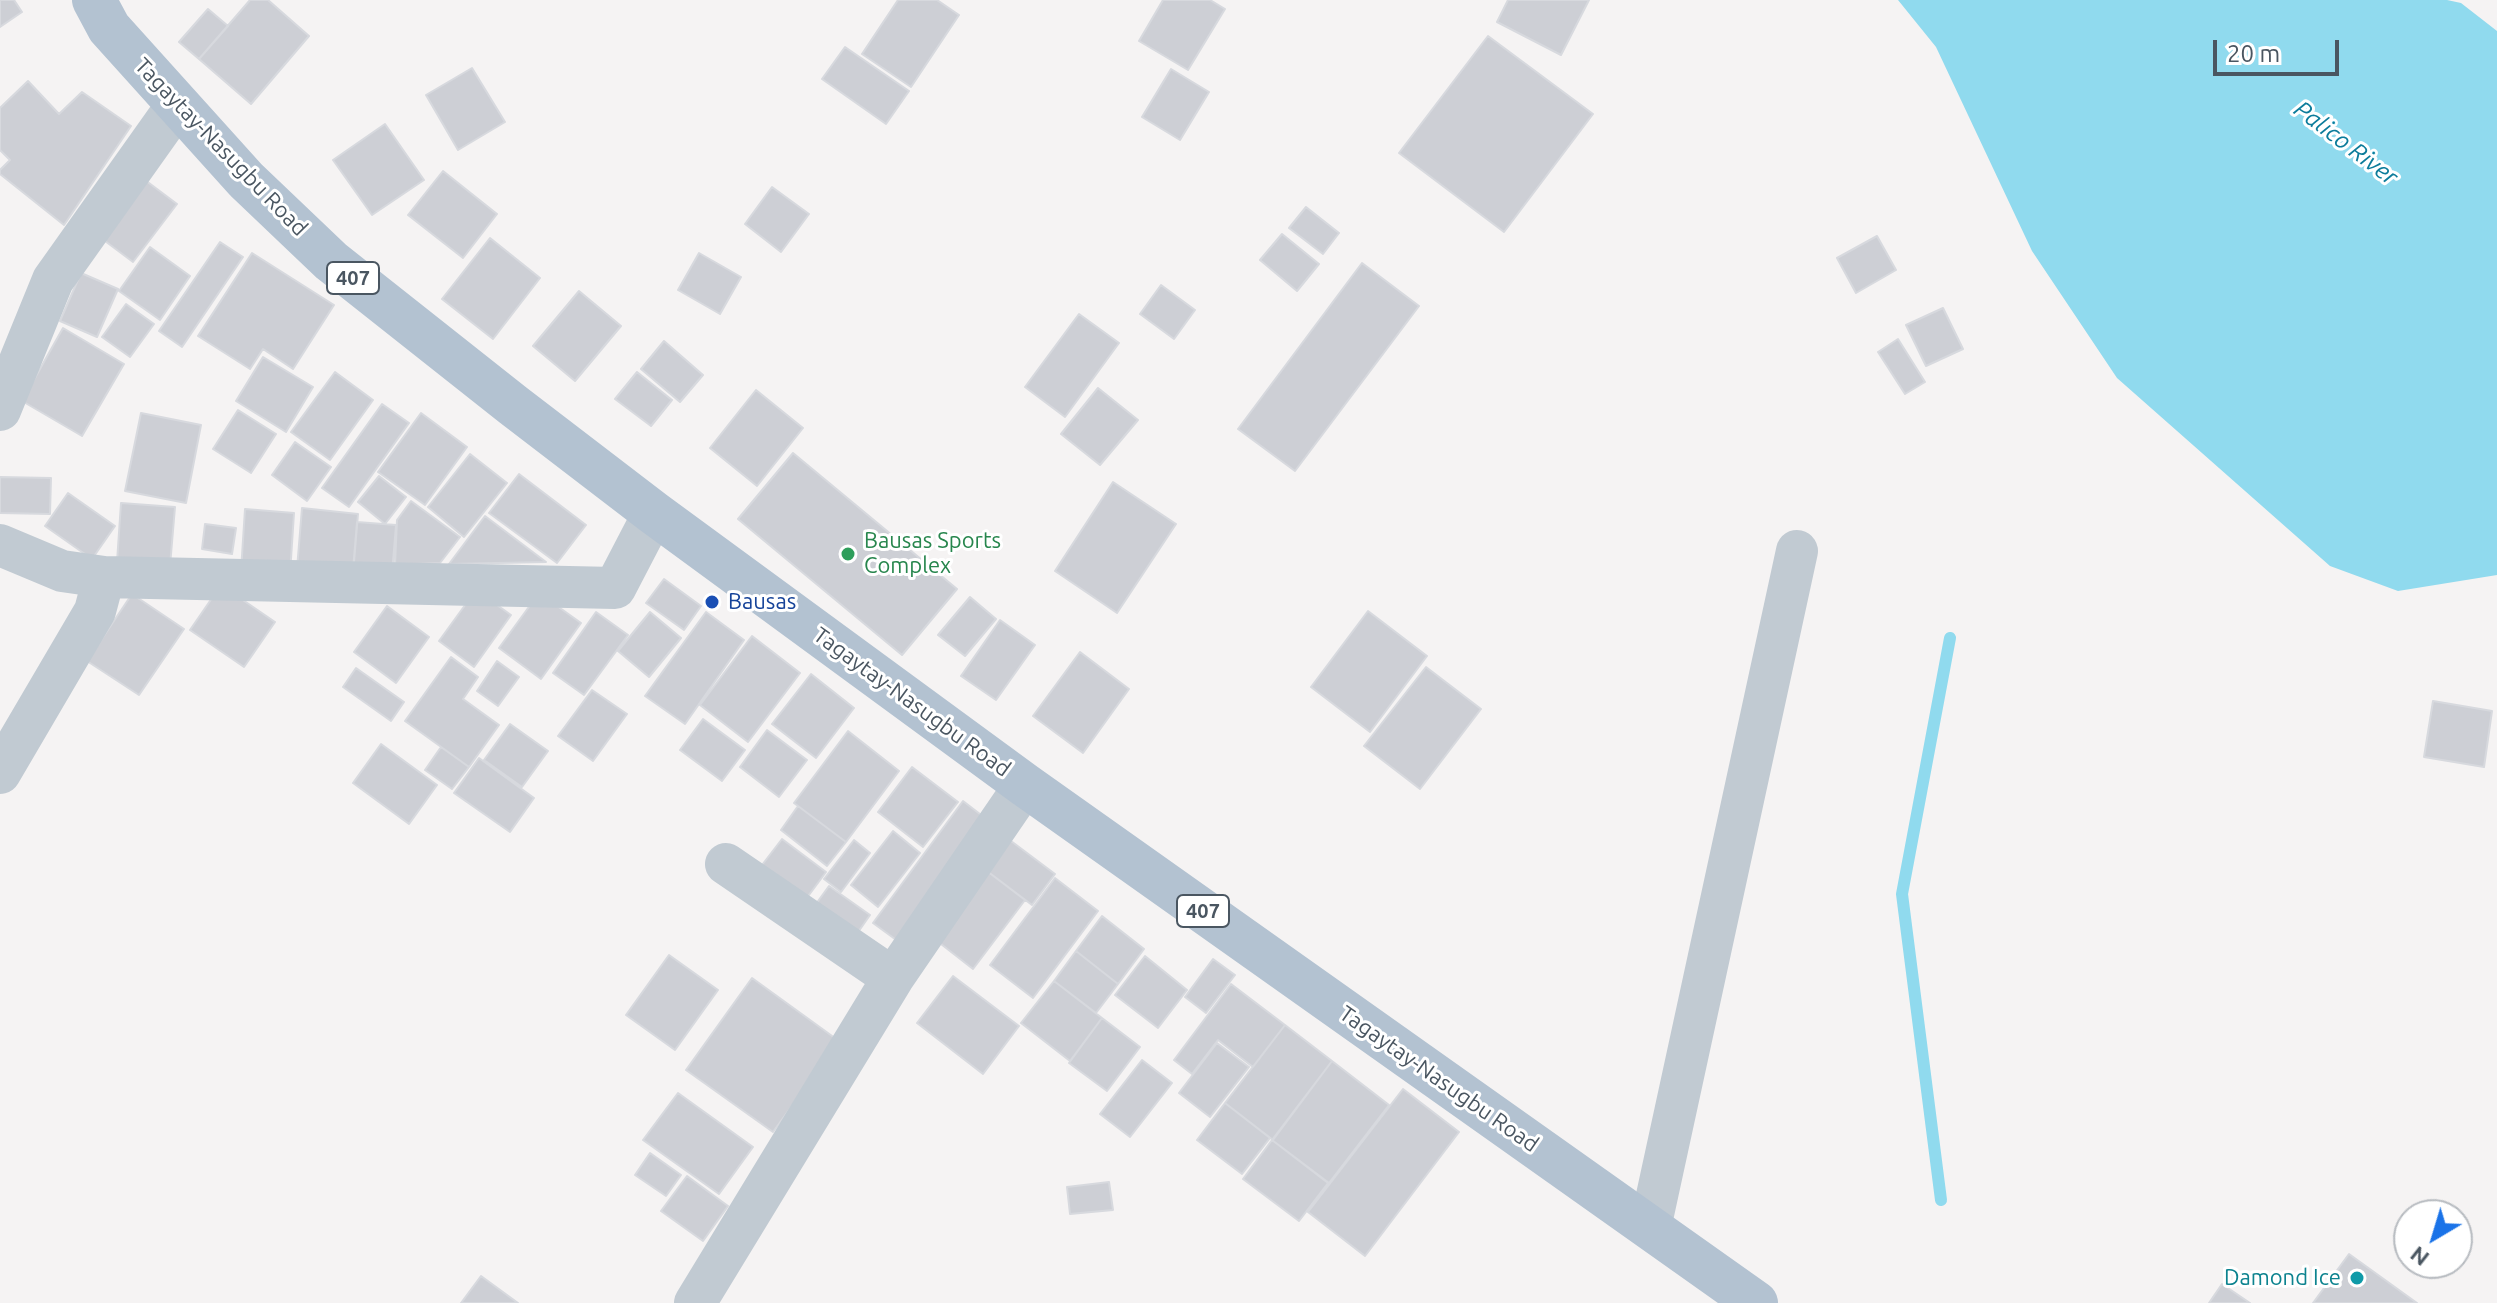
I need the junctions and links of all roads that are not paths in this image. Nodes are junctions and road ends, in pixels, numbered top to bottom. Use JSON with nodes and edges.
{"nodes":[{"id":1,"x":94,"y":0,"type":"edge"},
{"id":2,"x":178,"y":104,"type":"junction"},
{"id":3,"x":0,"y":410,"type":"edge"},
{"id":4,"x":654,"y":513,"type":"junction"},
{"id":5,"x":0,"y":545,"type":"edge"},
{"id":6,"x":1797,"y":551,"type":"dead end"},
{"id":7,"x":104,"y":577,"type":"junction"},
{"id":8,"x":0,"y":773,"type":"edge"},
{"id":9,"x":1025,"y":785,"type":"junction"},
{"id":10,"x":726,"y":864,"type":"dead end"},
{"id":11,"x":893,"y":978,"type":"junction"},
{"id":12,"x":1650,"y":1228,"type":"junction"},
{"id":13,"x":695,"y":1303,"type":"edge"},
{"id":14,"x":1756,"y":1303,"type":"edge"}],
"edges":[{"from":1,"to":2,"type":"main road","name":"Tagaytay-Nasugbu Road","number":"407"},
{"from":2,"to":3,"type":"street"},
{"from":2,"to":4,"type":"main road","name":"Tagaytay-Nasugbu Road","number":"407"},
{"from":4,"to":7,"type":"street"},
{"from":4,"to":9,"type":"main road","name":"Tagaytay-Nasugbu Road","number":"407"},
{"from":5,"to":7,"type":"street"},
{"from":6,"to":12,"type":"street"},
{"from":7,"to":8,"type":"street"},
{"from":9,"to":11,"type":"street"},
{"from":9,"to":12,"type":"main road","name":"Tagaytay-Nasugbu Road","number":"407"},
{"from":10,"to":11,"type":"street"},
{"from":11,"to":13,"type":"street"},
{"from":12,"to":14,"type":"main road","name":"Tagaytay-Nasugbu Road","number":"407"}]}
